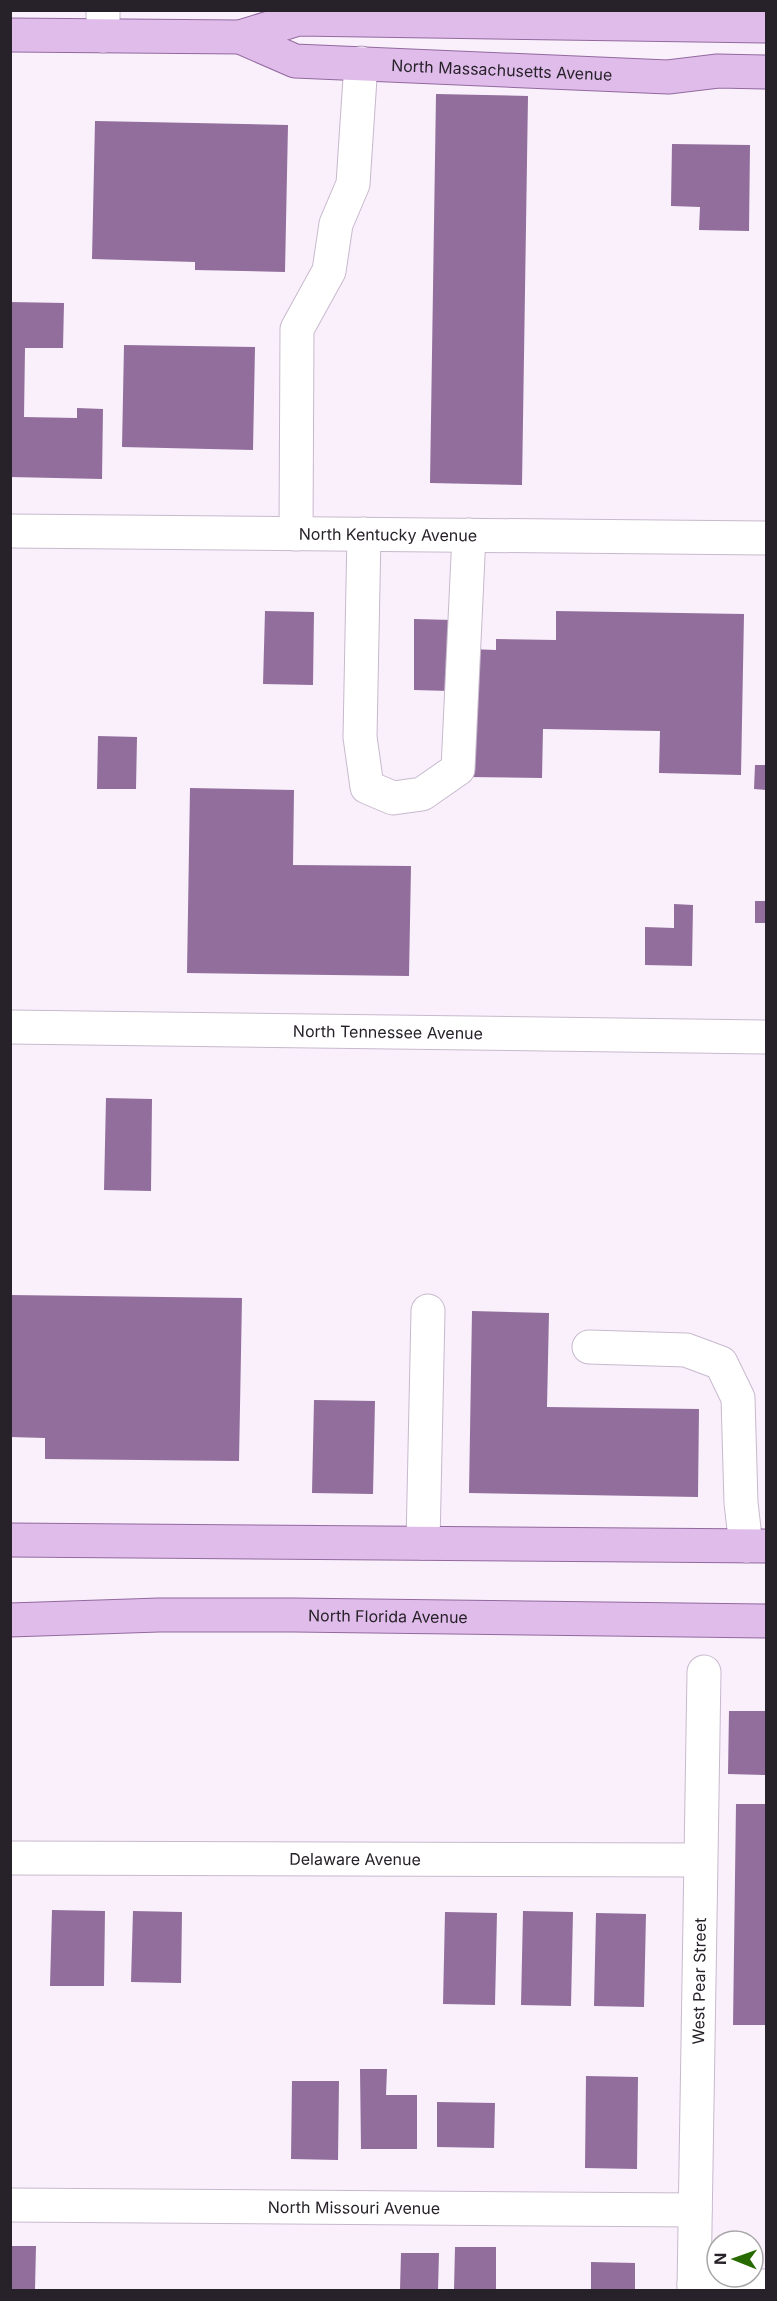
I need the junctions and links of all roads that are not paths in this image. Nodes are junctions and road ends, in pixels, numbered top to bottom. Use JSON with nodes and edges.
{"nodes":[{"id":1,"x":435,"y":16,"type":"edge"},
{"id":2,"x":544,"y":16,"type":"edge"},
{"id":3,"x":646,"y":17,"type":"edge"},
{"id":4,"x":103,"y":23,"type":"edge"},
{"id":5,"x":766,"y":26,"type":"edge"},
{"id":6,"x":10,"y":35,"type":"edge"},
{"id":7,"x":240,"y":37,"type":"junction"},
{"id":8,"x":361,"y":63,"type":"junction"},
{"id":9,"x":766,"y":72,"type":"edge"},
{"id":10,"x":10,"y":531,"type":"edge"},
{"id":11,"x":296,"y":534,"type":"junction"},
{"id":12,"x":364,"y":534,"type":"junction"},
{"id":13,"x":469,"y":535,"type":"junction"},
{"id":14,"x":766,"y":537,"type":"edge"},
{"id":15,"x":10,"y":1027,"type":"edge"},
{"id":16,"x":766,"y":1037,"type":"edge"},
{"id":17,"x":428,"y":1311,"type":"dead end"},
{"id":18,"x":589,"y":1347,"type":"dead end"},
{"id":19,"x":10,"y":1540,"type":"edge"},
{"id":20,"x":423,"y":1543,"type":"junction"},
{"id":21,"x":757,"y":1546,"type":"edge"},
{"id":22,"x":10,"y":1620,"type":"edge"},
{"id":23,"x":766,"y":1621,"type":"edge"},
{"id":24,"x":704,"y":1672,"type":"dead end"},
{"id":25,"x":10,"y":1858,"type":"edge"},
{"id":26,"x":700,"y":1860,"type":"junction"},
{"id":27,"x":10,"y":2205,"type":"edge"},
{"id":28,"x":695,"y":2211,"type":"junction"},
{"id":29,"x":766,"y":2286,"type":"edge"},
{"id":30,"x":694,"y":2287,"type":"edge"}],
"edges":[{"from":1,"to":2,"type":"main road","name":"North Massachusetts Avenue"},
{"from":1,"to":7,"type":"main road","name":"North Massachusetts Avenue"},
{"from":2,"to":3,"type":"main road","name":"North Massachusetts Avenue"},
{"from":3,"to":5,"type":"main road","name":"North Massachusetts Avenue"},
{"from":4,"to":6,"type":"main road","name":"North Massachusetts Avenue"},
{"from":4,"to":7,"type":"main road","name":"North Massachusetts Avenue"},
{"from":7,"to":8,"type":"main road","name":"North Massachusetts Avenue"},
{"from":8,"to":9,"type":"main road","name":"North Massachusetts Avenue"},
{"from":8,"to":11,"type":"street"},
{"from":10,"to":11,"type":"street","name":"North Kentucky Avenue"},
{"from":11,"to":12,"type":"street","name":"North Kentucky Avenue"},
{"from":12,"to":13,"type":"street","name":"North Kentucky Avenue"},
{"from":12,"to":13,"type":"street"},
{"from":13,"to":14,"type":"street","name":"North Kentucky Avenue"},
{"from":15,"to":16,"type":"street","name":"North Tennessee Avenue"},
{"from":17,"to":20,"type":"street"},
{"from":18,"to":21,"type":"street"},
{"from":19,"to":20,"type":"main road"},
{"from":20,"to":21,"type":"main road"},
{"from":22,"to":23,"type":"main road","name":"North Florida Avenue"},
{"from":24,"to":26,"type":"street","name":"West Pear Street"},
{"from":25,"to":26,"type":"street","name":"Delaware Avenue"},
{"from":26,"to":28,"type":"street","name":"West Pear Street"},
{"from":27,"to":28,"type":"street","name":"North Missouri Avenue"},
{"from":28,"to":30,"type":"street","name":"West Pear Street"},
{"from":29,"to":30,"type":"street"}]}
